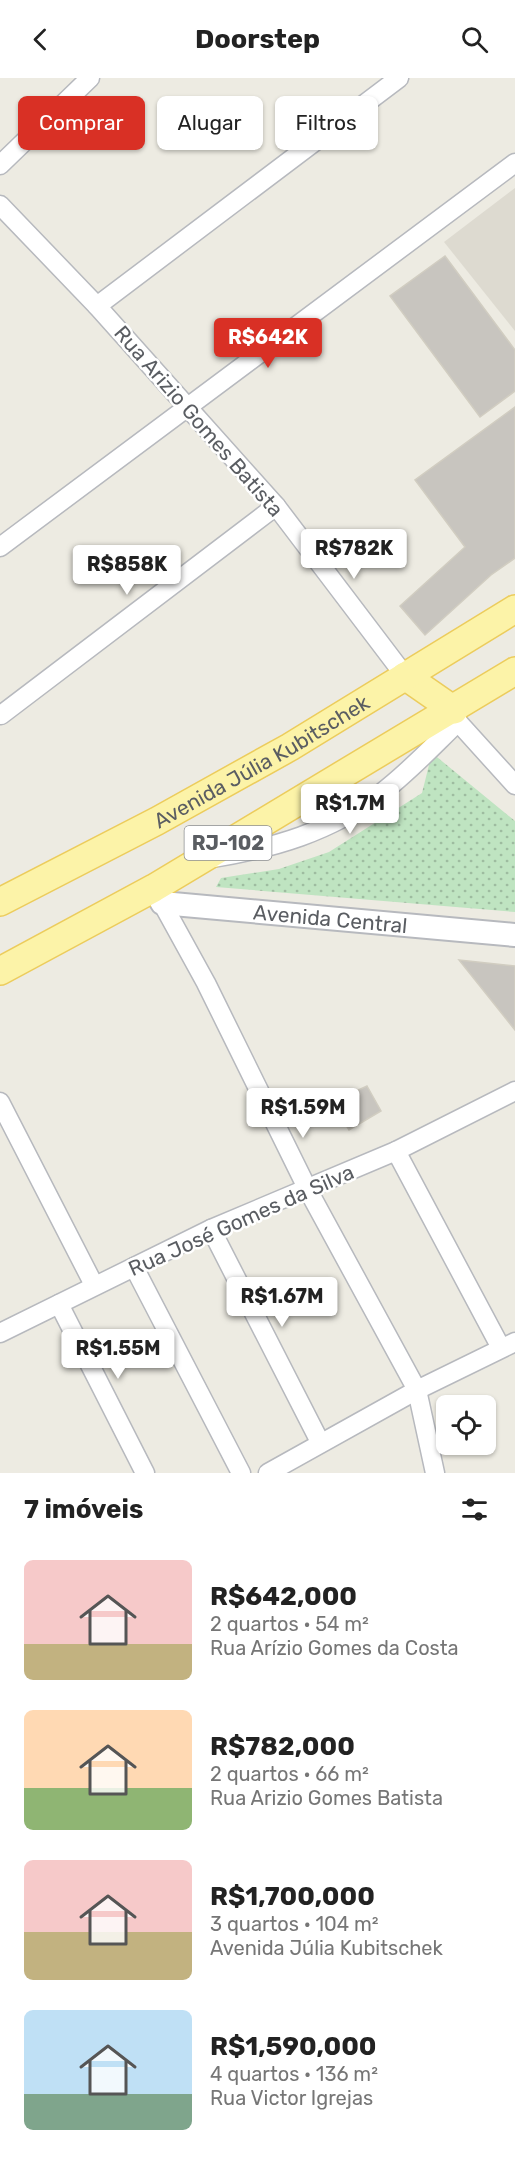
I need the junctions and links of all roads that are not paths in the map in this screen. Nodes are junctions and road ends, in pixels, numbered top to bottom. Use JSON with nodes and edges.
{"nodes":[{"id":1,"x":90,"y":78,"type":"edge"},
{"id":2,"x":399,"y":78,"type":"edge"},
{"id":3,"x":515,"y":163,"type":"edge"},
{"id":4,"x":0,"y":165,"type":"edge"},
{"id":5,"x":0,"y":205,"type":"edge"},
{"id":6,"x":97,"y":306,"type":"junction"},
{"id":7,"x":188,"y":406,"type":"junction"},
{"id":8,"x":276,"y":506,"type":"junction"},
{"id":9,"x":0,"y":547,"type":"edge"},
{"id":10,"x":515,"y":609,"type":"edge"},
{"id":11,"x":515,"y":671,"type":"edge"},
{"id":12,"x":405,"y":676,"type":"junction"},
{"id":13,"x":1,"y":715,"type":"edge"},
{"id":14,"x":456,"y":716,"type":"junction"},
{"id":15,"x":515,"y":785,"type":"edge"},
{"id":16,"x":197,"y":861,"type":"junction"},
{"id":17,"x":158,"y":895,"type":"junction"},
{"id":18,"x":0,"y":902,"type":"edge"},
{"id":19,"x":515,"y":935,"type":"edge"},
{"id":20,"x":0,"y":972,"type":"edge"},
{"id":21,"x":515,"y":1091,"type":"edge"},
{"id":22,"x":0,"y":1102,"type":"edge"},
{"id":23,"x":396,"y":1151,"type":"junction"},
{"id":24,"x":308,"y":1190,"type":"junction"},
{"id":25,"x":212,"y":1229,"type":"junction"},
{"id":26,"x":134,"y":1267,"type":"junction"},
{"id":27,"x":94,"y":1285,"type":"junction"},
{"id":28,"x":59,"y":1304,"type":"junction"},
{"id":29,"x":0,"y":1334,"type":"edge"},
{"id":30,"x":508,"y":1345,"type":"edge"},
{"id":31,"x":417,"y":1390,"type":"junction"},
{"id":32,"x":321,"y":1442,"type":"junction"},
{"id":33,"x":145,"y":1473,"type":"edge"},
{"id":34,"x":242,"y":1473,"type":"edge"},
{"id":35,"x":268,"y":1473,"type":"edge"},
{"id":36,"x":435,"y":1473,"type":"edge"}],
"edges":[{"from":1,"to":4,"type":"street"},
{"from":2,"to":6,"type":"street"},
{"from":3,"to":7,"type":"street"},
{"from":5,"to":6,"type":"street","name":"Rua Arizio Gomes Batista"},
{"from":6,"to":7,"type":"street","name":"Rua Arizio Gomes Batista"},
{"from":7,"to":8,"type":"street","name":"Rua Arizio Gomes Batista"},
{"from":7,"to":9,"type":"street"},
{"from":8,"to":12,"type":"street","name":"Rua Arizio Gomes Batista"},
{"from":8,"to":13,"type":"street"},
{"from":10,"to":12,"type":"main road","name":"Avenida Júlia Kubitschek","number":"RJ-102"},
{"from":11,"to":14,"type":"main road","number":"RJ-102"},
{"from":12,"to":14,"type":"main road"},
{"from":12,"to":18,"type":"main road","name":"Avenida Júlia Kubitschek","number":"RJ-102"},
{"from":14,"to":15,"type":"street"},
{"from":14,"to":16,"type":"main road","number":"RJ-102"},
{"from":14,"to":16,"type":"street"},
{"from":16,"to":17,"type":"main road","number":"RJ-102"},
{"from":17,"to":19,"type":"street","name":"Avenida Central"},
{"from":17,"to":20,"type":"main road","number":"RJ-102"},
{"from":17,"to":24,"type":"street"},
{"from":21,"to":23,"type":"street","name":"Rua José Gomes da Silva"},
{"from":22,"to":27,"type":"street"},
{"from":23,"to":24,"type":"street","name":"Rua José Gomes da Silva"},
{"from":23,"to":30,"type":"street"},
{"from":24,"to":25,"type":"street","name":"Rua José Gomes da Silva"},
{"from":24,"to":31,"type":"street"},
{"from":25,"to":26,"type":"street","name":"Rua José Gomes da Silva"},
{"from":25,"to":32,"type":"street"},
{"from":26,"to":27,"type":"street","name":"Rua José Gomes da Silva"},
{"from":26,"to":34,"type":"street"},
{"from":27,"to":28,"type":"street","name":"Rua José Gomes da Silva"},
{"from":28,"to":29,"type":"street","name":"Rua José Gomes da Silva"},
{"from":28,"to":33,"type":"street"},
{"from":30,"to":31,"type":"street"},
{"from":31,"to":32,"type":"street"},
{"from":31,"to":36,"type":"street"},
{"from":32,"to":35,"type":"street"}]}
